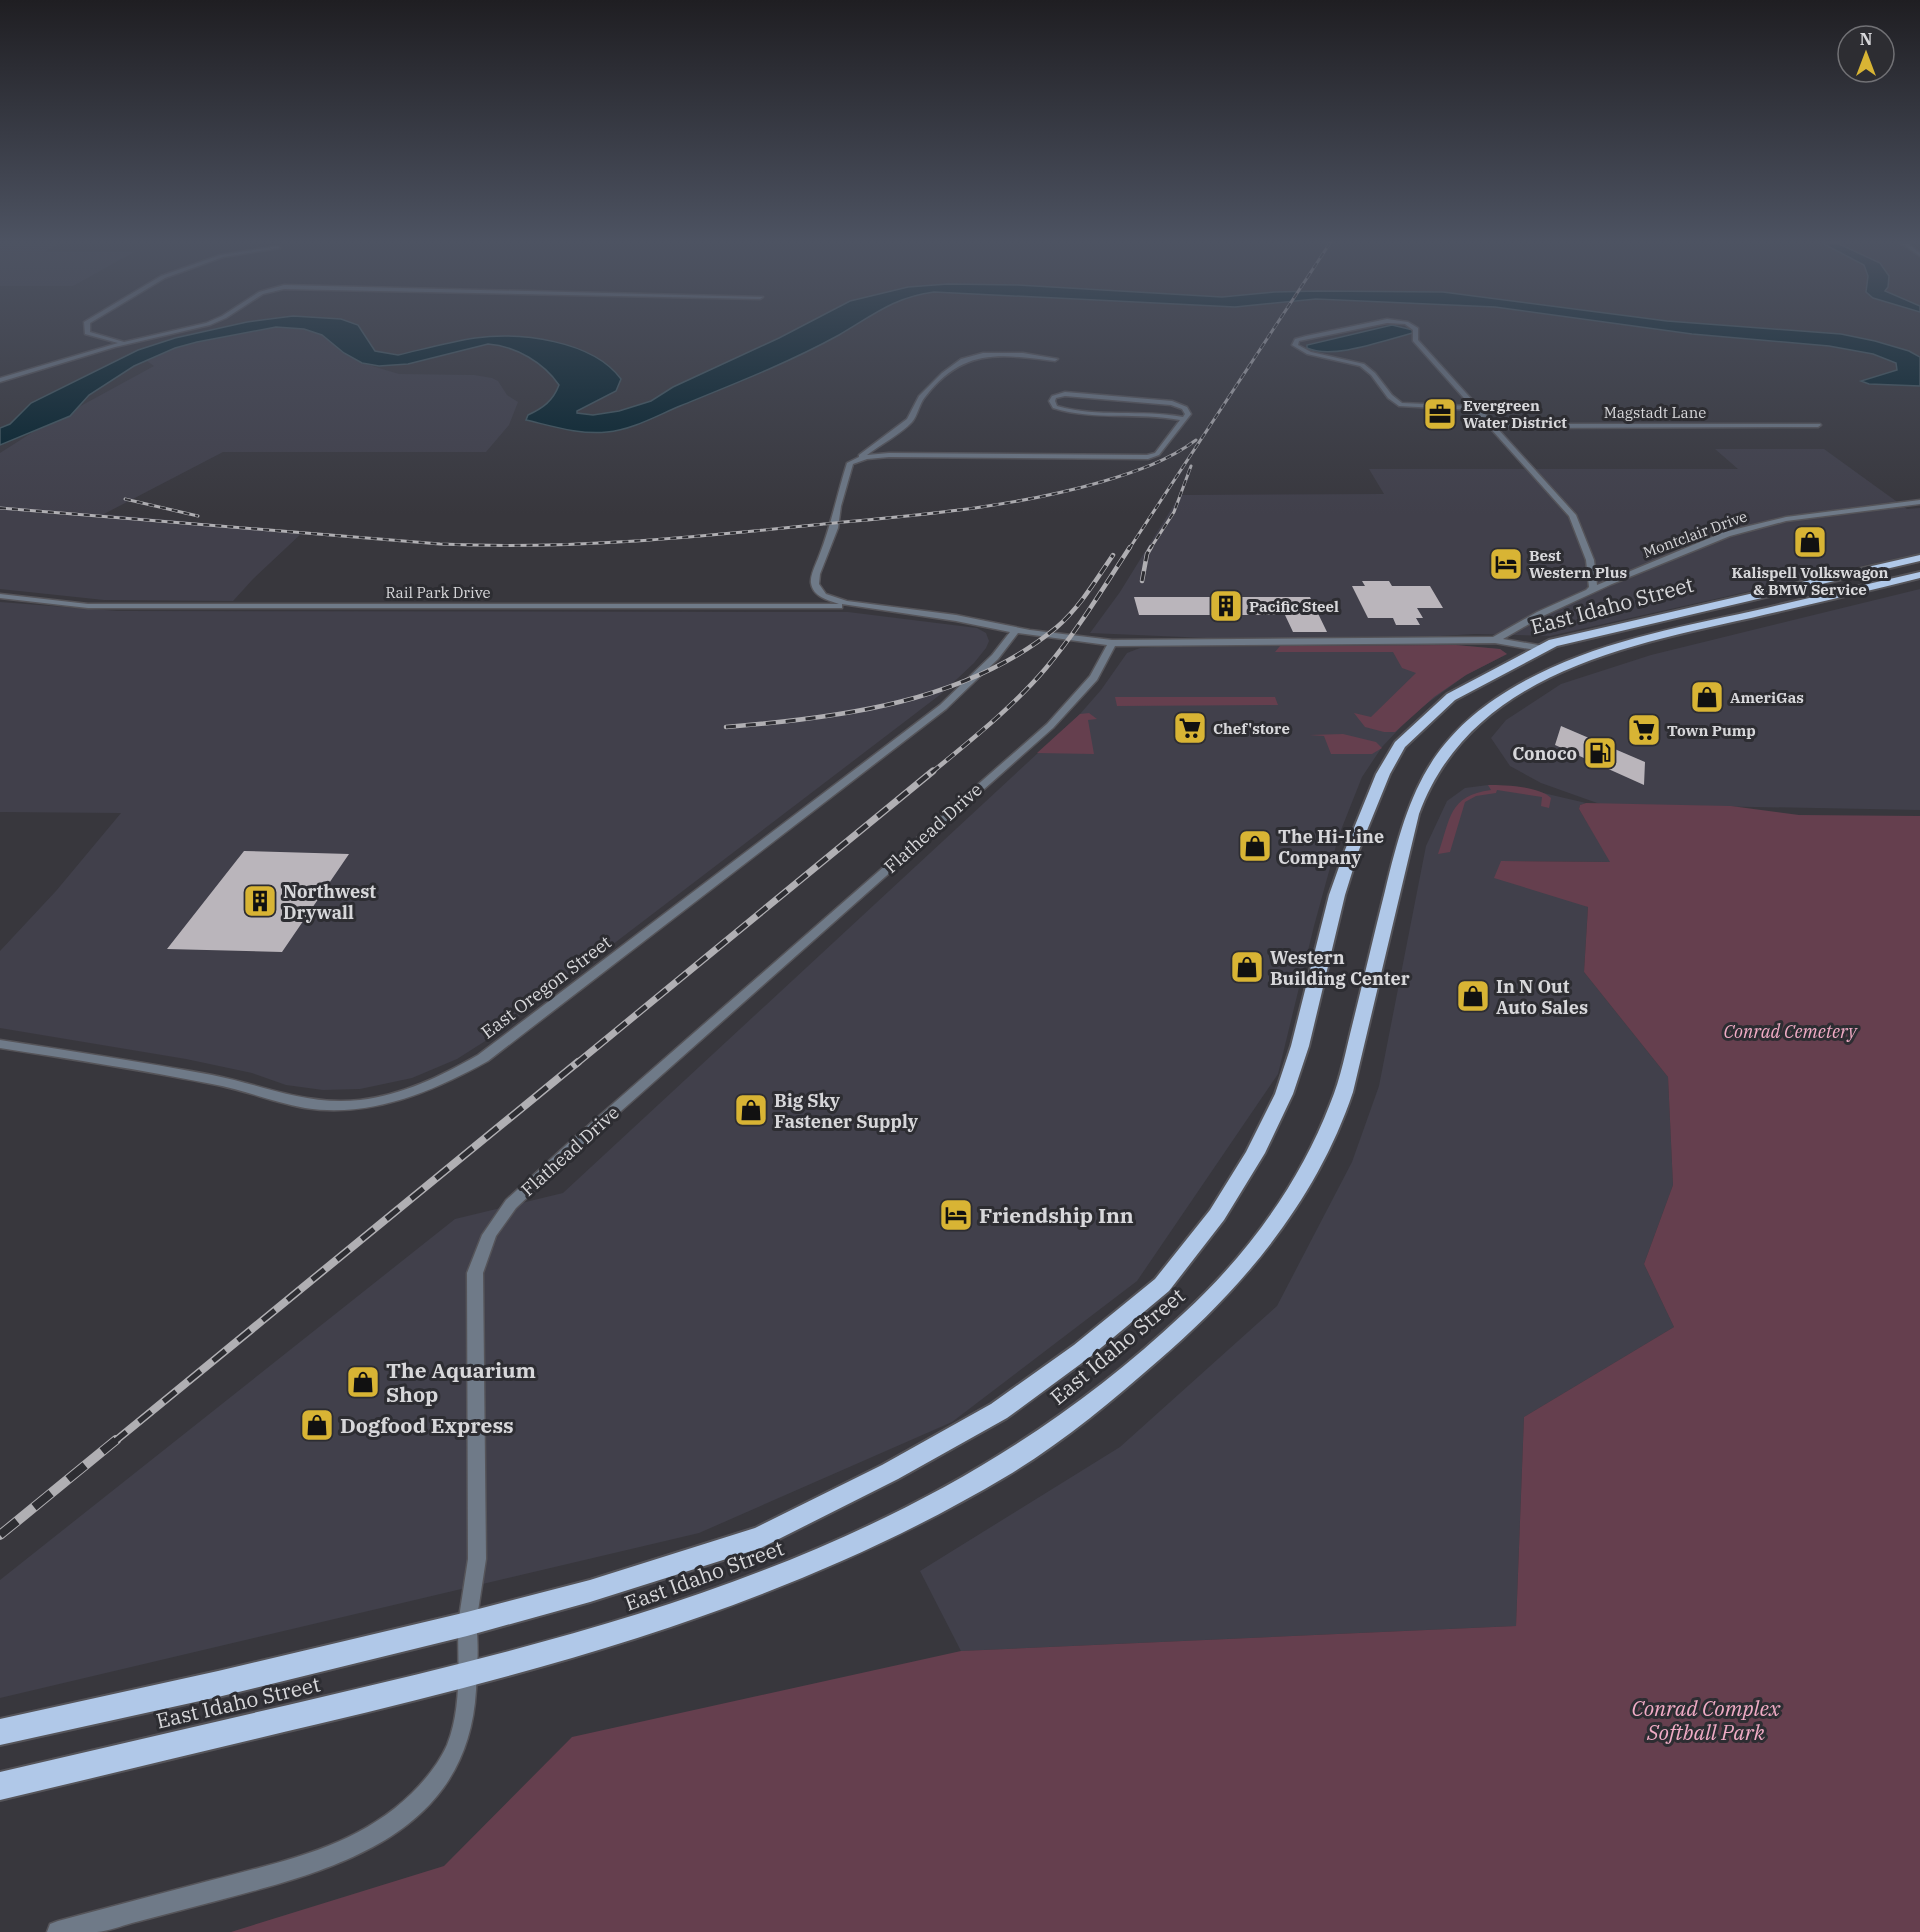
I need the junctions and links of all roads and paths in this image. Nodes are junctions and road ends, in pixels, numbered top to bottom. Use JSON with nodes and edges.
{"nodes":[{"id":1,"x":88,"y":333,"type":"edge"},
{"id":2,"x":168,"y":333,"type":"edge"},
{"id":3,"x":1324,"y":333,"type":"edge"},
{"id":4,"x":1415,"y":333,"type":"edge"},
{"id":5,"x":124,"y":343,"type":"junction"},
{"id":6,"x":1055,"y":359,"type":"dead end"},
{"id":7,"x":0,"y":380,"type":"edge"},
{"id":8,"x":1476,"y":408,"type":"junction"},
{"id":9,"x":1184,"y":419,"type":"junction"},
{"id":10,"x":1818,"y":425,"type":"dead end"},
{"id":11,"x":1492,"y":426,"type":"junction"},
{"id":12,"x":850,"y":463,"type":"junction"},
{"id":13,"x":1920,"y":502,"type":"edge"},
{"id":14,"x":1919,"y":571,"type":"edge"},
{"id":15,"x":1585,"y":595,"type":"junction"},
{"id":16,"x":0,"y":596,"type":"edge"},
{"id":17,"x":876,"y":608,"type":"junction"},
{"id":18,"x":1016,"y":630,"type":"junction"},
{"id":19,"x":1495,"y":640,"type":"junction"},
{"id":20,"x":1112,"y":643,"type":"junction"},
{"id":21,"x":1541,"y":648,"type":"junction"},
{"id":22,"x":0,"y":1044,"type":"edge"},
{"id":23,"x":467,"y":1624,"type":"junction"},
{"id":24,"x":469,"y":1675,"type":"junction"},
{"id":25,"x":0,"y":1732,"type":"edge"},
{"id":26,"x":0,"y":1786,"type":"edge"},
{"id":27,"x":58,"y":1932,"type":"edge"}],
"edges":[{"from":1,"to":5,"type":"street"},
{"from":2,"to":5,"type":"street"},
{"from":3,"to":8,"type":"street"},
{"from":4,"to":8,"type":"street"},
{"from":5,"to":7,"type":"street"},
{"from":6,"to":12,"type":"street"},
{"from":8,"to":11,"type":"street"},
{"from":9,"to":9,"type":"street"},
{"from":9,"to":12,"type":"street"},
{"from":10,"to":11,"type":"street","name":"Magstadt Lane"},
{"from":11,"to":15,"type":"street"},
{"from":12,"to":17,"type":"street"},
{"from":13,"to":15,"type":"street","name":"Montclair Drive"},
{"from":14,"to":21,"type":"highway","name":"East Idaho Street"},
{"from":14,"to":24,"type":"highway","name":"East Idaho Street"},
{"from":15,"to":19,"type":"street","name":"Montclair Drive"},
{"from":16,"to":17,"type":"street","name":"Rail Park Drive"},
{"from":17,"to":18,"type":"street"},
{"from":18,"to":20,"type":"street"},
{"from":18,"to":22,"type":"street","name":"East Oregon Street"},
{"from":19,"to":20,"type":"street","name":"Montclair Drive"},
{"from":19,"to":21,"type":"street","name":"Montclair Drive"},
{"from":20,"to":23,"type":"street","name":"Flathead Drive"},
{"from":21,"to":23,"type":"highway","name":"East Idaho Street"},
{"from":23,"to":24,"type":"street","name":"Flathead Drive"},
{"from":23,"to":25,"type":"highway","name":"East Idaho Street"},
{"from":24,"to":26,"type":"highway","name":"East Idaho Street"},
{"from":24,"to":27,"type":"street","name":"Flathead Drive"}]}
